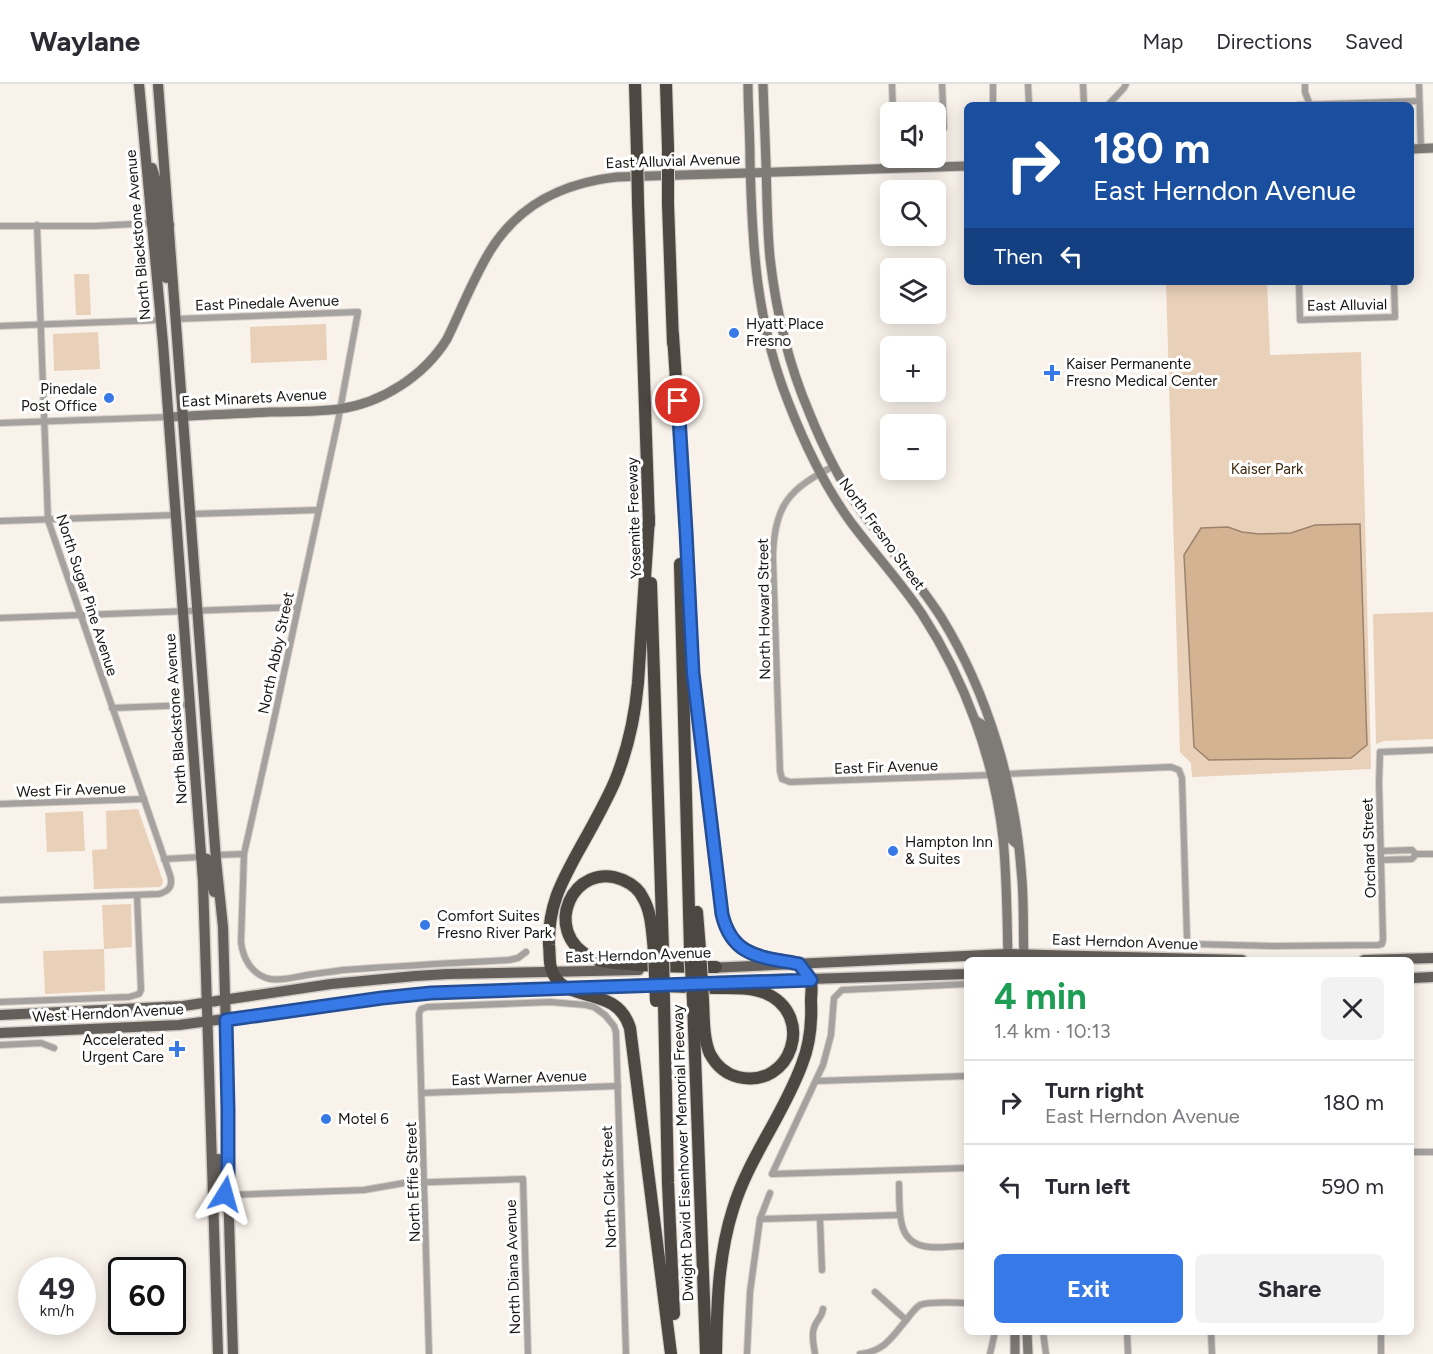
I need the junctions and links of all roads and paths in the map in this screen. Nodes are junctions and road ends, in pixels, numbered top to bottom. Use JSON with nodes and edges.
{"nodes":[{"id":1,"x":138,"y":84,"type":"edge"},
{"id":2,"x":158,"y":84,"type":"edge"},
{"id":3,"x":634,"y":84,"type":"edge"},
{"id":4,"x":666,"y":84,"type":"edge"},
{"id":5,"x":748,"y":84,"type":"edge"},
{"id":6,"x":763,"y":84,"type":"edge"},
{"id":7,"x":892,"y":84,"type":"edge"},
{"id":8,"x":942,"y":84,"type":"edge"},
{"id":9,"x":993,"y":84,"type":"edge"},
{"id":10,"x":1028,"y":84,"type":"edge"},
{"id":11,"x":1083,"y":84,"type":"edge"},
{"id":12,"x":1126,"y":84,"type":"edge"},
{"id":13,"x":1305,"y":84,"type":"edge"},
{"id":14,"x":1419,"y":84,"type":"edge"},
{"id":15,"x":1419,"y":101,"type":"junction"},
{"id":16,"x":893,"y":102,"type":"edge"},
{"id":17,"x":943,"y":102,"type":"edge"},
{"id":18,"x":993,"y":102,"type":"edge"},
{"id":19,"x":1029,"y":102,"type":"edge"},
{"id":20,"x":1083,"y":102,"type":"edge"},
{"id":21,"x":1111,"y":102,"type":"edge"},
{"id":22,"x":1309,"y":102,"type":"edge"},
{"id":23,"x":1392,"y":102,"type":"edge"},
{"id":24,"x":144,"y":139,"type":"junction"},
{"id":25,"x":1433,"y":148,"type":"edge"},
{"id":26,"x":1416,"y":149,"type":"edge"},
{"id":27,"x":964,"y":165,"type":"edge"},
{"id":28,"x":766,"y":172,"type":"junction"},
{"id":29,"x":750,"y":173,"type":"junction"},
{"id":30,"x":153,"y":223,"type":"junction"},
{"id":31,"x":37,"y":225,"type":"junction"},
{"id":32,"x":169,"y":225,"type":"junction"},
{"id":33,"x":0,"y":226,"type":"edge"},
{"id":34,"x":1299,"y":285,"type":"edge"},
{"id":35,"x":1394,"y":285,"type":"edge"},
{"id":36,"x":175,"y":296,"type":"junction"},
{"id":37,"x":358,"y":312,"type":"joint"},
{"id":38,"x":176,"y":319,"type":"junction"},
{"id":39,"x":161,"y":320,"type":"junction"},
{"id":40,"x":40,"y":324,"type":"junction"},
{"id":41,"x":0,"y":326,"type":"edge"},
{"id":42,"x":673,"y":335,"type":"junction"},
{"id":43,"x":340,"y":409,"type":"junction"},
{"id":44,"x":184,"y":416,"type":"junction"},
{"id":45,"x":169,"y":417,"type":"junction"},
{"id":46,"x":44,"y":422,"type":"junction"},
{"id":47,"x":0,"y":423,"type":"edge"},
{"id":48,"x":834,"y":466,"type":"junction"},
{"id":49,"x":820,"y":473,"type":"junction"},
{"id":50,"x":318,"y":510,"type":"junction"},
{"id":51,"x":190,"y":514,"type":"junction"},
{"id":52,"x":176,"y":515,"type":"junction"},
{"id":53,"x":649,"y":517,"type":"junction"},
{"id":54,"x":48,"y":520,"type":"junction"},
{"id":55,"x":0,"y":521,"type":"edge"},
{"id":56,"x":298,"y":607,"type":"junction"},
{"id":57,"x":183,"y":611,"type":"junction"},
{"id":58,"x":198,"y":611,"type":"junction"},
{"id":59,"x":79,"y":615,"type":"junction"},
{"id":60,"x":0,"y":618,"type":"edge"},
{"id":61,"x":190,"y":705,"type":"junction"},
{"id":62,"x":112,"y":708,"type":"junction"},
{"id":63,"x":975,"y":720,"type":"junction"},
{"id":64,"x":207,"y":739,"type":"junction"},
{"id":65,"x":1433,"y":750,"type":"edge"},
{"id":66,"x":195,"y":774,"type":"junction"},
{"id":67,"x":1005,"y":774,"type":"junction"},
{"id":68,"x":991,"y":775,"type":"junction"},
{"id":69,"x":782,"y":779,"type":"joint"},
{"id":70,"x":144,"y":799,"type":"junction"},
{"id":71,"x":0,"y":804,"type":"edge"},
{"id":72,"x":1018,"y":845,"type":"junction"},
{"id":73,"x":1381,"y":851,"type":"junction"},
{"id":74,"x":244,"y":854,"type":"junction"},
{"id":75,"x":1416,"y":854,"type":"junction"},
{"id":76,"x":1433,"y":854,"type":"edge"},
{"id":77,"x":216,"y":855,"type":"junction"},
{"id":78,"x":201,"y":857,"type":"junction"},
{"id":79,"x":164,"y":859,"type":"junction"},
{"id":80,"x":1381,"y":860,"type":"junction"},
{"id":81,"x":137,"y":895,"type":"junction"},
{"id":82,"x":0,"y":900,"type":"edge"},
{"id":83,"x":222,"y":915,"type":"junction"},
{"id":84,"x":1382,"y":944,"type":"joint"},
{"id":85,"x":658,"y":951,"type":"junction"},
{"id":86,"x":526,"y":952,"type":"dead end"},
{"id":87,"x":1008,"y":957,"type":"edge"},
{"id":88,"x":1024,"y":957,"type":"edge"},
{"id":89,"x":964,"y":958,"type":"edge"},
{"id":90,"x":1433,"y":958,"type":"edge"},
{"id":91,"x":1414,"y":959,"type":"edge"},
{"id":92,"x":799,"y":964,"type":"junction"},
{"id":93,"x":716,"y":968,"type":"junction"},
{"id":94,"x":552,"y":972,"type":"junction"},
{"id":95,"x":964,"y":974,"type":"edge"},
{"id":96,"x":1433,"y":977,"type":"edge"},
{"id":97,"x":1414,"y":978,"type":"edge"},
{"id":98,"x":811,"y":980,"type":"junction"},
{"id":99,"x":964,"y":984,"type":"edge"},
{"id":100,"x":637,"y":985,"type":"junction"},
{"id":101,"x":567,"y":988,"type":"junction"},
{"id":102,"x":698,"y":1000,"type":"junction"},
{"id":103,"x":216,"y":1001,"type":"junction"},
{"id":104,"x":0,"y":1002,"type":"edge"},
{"id":105,"x":0,"y":1015,"type":"edge"},
{"id":106,"x":610,"y":1020,"type":"joint"},
{"id":107,"x":217,"y":1021,"type":"junction"},
{"id":108,"x":0,"y":1033,"type":"edge"},
{"id":109,"x":0,"y":1044,"type":"edge"},
{"id":110,"x":54,"y":1048,"type":"dead end"},
{"id":111,"x":964,"y":1076,"type":"edge"},
{"id":112,"x":816,"y":1081,"type":"junction"},
{"id":113,"x":618,"y":1086,"type":"junction"},
{"id":114,"x":422,"y":1093,"type":"junction"},
{"id":115,"x":212,"y":1152,"type":"junction"},
{"id":116,"x":1414,"y":1152,"type":"edge"},
{"id":117,"x":1433,"y":1152,"type":"edge"},
{"id":118,"x":964,"y":1168,"type":"edge"},
{"id":119,"x":425,"y":1182,"type":"junction"},
{"id":120,"x":899,"y":1184,"type":"dead end"},
{"id":121,"x":213,"y":1190,"type":"junction"},
{"id":122,"x":770,"y":1193,"type":"dead end"},
{"id":123,"x":228,"y":1195,"type":"junction"},
{"id":124,"x":900,"y":1215,"type":"junction"},
{"id":125,"x":820,"y":1218,"type":"junction"},
{"id":126,"x":760,"y":1219,"type":"junction"},
{"id":127,"x":964,"y":1246,"type":"edge"},
{"id":128,"x":230,"y":1260,"type":"junction"},
{"id":129,"x":822,"y":1270,"type":"dead end"},
{"id":130,"x":875,"y":1292,"type":"dead end"},
{"id":131,"x":964,"y":1303,"type":"edge"},
{"id":132,"x":823,"y":1310,"type":"dead end"},
{"id":133,"x":906,"y":1320,"type":"junction"},
{"id":134,"x":993,"y":1335,"type":"edge"},
{"id":135,"x":1015,"y":1335,"type":"edge"},
{"id":136,"x":1027,"y":1335,"type":"edge"},
{"id":137,"x":1043,"y":1335,"type":"edge"},
{"id":138,"x":1127,"y":1335,"type":"edge"},
{"id":139,"x":1211,"y":1335,"type":"edge"},
{"id":140,"x":1381,"y":1335,"type":"edge"},
{"id":141,"x":218,"y":1354,"type":"edge"},
{"id":142,"x":232,"y":1354,"type":"edge"},
{"id":143,"x":429,"y":1354,"type":"edge"},
{"id":144,"x":528,"y":1354,"type":"edge"},
{"id":145,"x":626,"y":1354,"type":"edge"},
{"id":146,"x":673,"y":1354,"type":"edge"},
{"id":147,"x":706,"y":1354,"type":"edge"},
{"id":148,"x":716,"y":1354,"type":"edge"},
{"id":149,"x":747,"y":1354,"type":"edge"},
{"id":150,"x":815,"y":1354,"type":"edge"},
{"id":151,"x":860,"y":1354,"type":"edge"},
{"id":152,"x":990,"y":1354,"type":"edge"},
{"id":153,"x":1015,"y":1354,"type":"edge"},
{"id":154,"x":1028,"y":1354,"type":"edge"},
{"id":155,"x":1046,"y":1354,"type":"edge"},
{"id":156,"x":1128,"y":1354,"type":"edge"},
{"id":157,"x":1212,"y":1354,"type":"edge"},
{"id":158,"x":1382,"y":1354,"type":"edge"}],
"edges":[{"from":1,"to":24,"type":"main road","name":"North Blackstone Avenue"},
{"from":2,"to":32,"type":"main road","name":"North Blackstone Avenue"},
{"from":3,"to":53,"type":"highway","name":"Yosemite Freeway","bridge":true},
{"from":4,"to":42,"type":"highway","bridge":true},
{"from":5,"to":29,"type":"main road","name":"North Fresno Street"},
{"from":6,"to":28,"type":"main road","name":"North Fresno Street"},
{"from":7,"to":16,"type":"street"},
{"from":8,"to":17,"type":"street"},
{"from":9,"to":18,"type":"street"},
{"from":10,"to":19,"type":"street"},
{"from":11,"to":20,"type":"street"},
{"from":12,"to":21,"type":"street"},
{"from":13,"to":22,"type":"street"},
{"from":14,"to":15,"type":"street"},
{"from":15,"to":23,"type":"street"},
{"from":15,"to":26,"type":"street"},
{"from":24,"to":30,"type":"main road","name":"North Blackstone Avenue"},
{"from":24,"to":32,"type":"main road"},
{"from":25,"to":26,"type":"main road"},
{"from":27,"to":28,"type":"main road","name":"East Alluvial Avenue"},
{"from":28,"to":29,"type":"main road","name":"East Alluvial Avenue"},
{"from":28,"to":48,"type":"main road","name":"North Fresno Street"},
{"from":29,"to":43,"type":"main road","name":"East Alluvial Avenue"},
{"from":29,"to":49,"type":"main road","name":"North Fresno Street"},
{"from":30,"to":31,"type":"street"},
{"from":30,"to":36,"type":"main road"},
{"from":30,"to":39,"type":"main road","name":"North Blackstone Avenue"},
{"from":31,"to":33,"type":"street"},
{"from":31,"to":40,"type":"street","name":"North Sugar Pine Avenue"},
{"from":32,"to":36,"type":"main road","name":"North Blackstone Avenue"},
{"from":34,"to":35,"type":"street","name":"East Alluvial"},
{"from":36,"to":38,"type":"main road","name":"North Blackstone Avenue"},
{"from":37,"to":38,"type":"street","name":"East Pinedale Avenue"},
{"from":37,"to":43,"type":"street","name":"North Abby Street"},
{"from":38,"to":44,"type":"main road","name":"North Blackstone Avenue"},
{"from":39,"to":40,"type":"street"},
{"from":39,"to":45,"type":"main road","name":"North Blackstone Avenue"},
{"from":40,"to":41,"type":"street"},
{"from":40,"to":46,"type":"street","name":"North Sugar Pine Avenue"},
{"from":42,"to":92,"type":"highway"},
{"from":42,"to":102,"type":"highway","name":"Dwight David Eisenhower Memorial Freeway","bridge":true},
{"from":43,"to":44,"type":"main road","name":"East Minarets Avenue"},
{"from":43,"to":50,"type":"street","name":"North Abby Street"},
{"from":44,"to":45,"type":"main road","name":"East Minarets Avenue"},
{"from":44,"to":51,"type":"main road","name":"North Blackstone Avenue"},
{"from":45,"to":46,"type":"street"},
{"from":45,"to":52,"type":"main road","name":"North Blackstone Avenue"},
{"from":46,"to":47,"type":"street"},
{"from":46,"to":54,"type":"street","name":"North Sugar Pine Avenue"},
{"from":48,"to":49,"type":"street","name":"North Howard Street"},
{"from":48,"to":67,"type":"main road","name":"North Fresno Street"},
{"from":49,"to":63,"type":"main road","name":"North Fresno Street"},
{"from":49,"to":69,"type":"street","name":"North Howard Street"},
{"from":50,"to":51,"type":"street"},
{"from":50,"to":56,"type":"street","name":"North Abby Street"},
{"from":51,"to":58,"type":"main road","name":"North Blackstone Avenue"},
{"from":52,"to":54,"type":"street"},
{"from":52,"to":57,"type":"main road","name":"North Blackstone Avenue"},
{"from":53,"to":85,"type":"highway","name":"Yosemite Freeway"},
{"from":53,"to":94,"type":"highway"},
{"from":54,"to":55,"type":"street"},
{"from":54,"to":59,"type":"street","name":"North Sugar Pine Avenue"},
{"from":56,"to":58,"type":"street"},
{"from":56,"to":74,"type":"street","name":"North Abby Street"},
{"from":57,"to":58,"type":"street"},
{"from":57,"to":59,"type":"street"},
{"from":57,"to":61,"type":"main road","name":"North Blackstone Avenue"},
{"from":58,"to":64,"type":"main road","name":"North Blackstone Avenue"},
{"from":59,"to":60,"type":"street"},
{"from":59,"to":62,"type":"street","name":"North Sugar Pine Avenue"},
{"from":61,"to":62,"type":"street"},
{"from":61,"to":64,"type":"main road"},
{"from":61,"to":66,"type":"main road","name":"North Blackstone Avenue"},
{"from":62,"to":70,"type":"street","name":"North Sugar Pine Avenue"},
{"from":63,"to":67,"type":"main road"},
{"from":63,"to":68,"type":"main road","name":"North Fresno Street"},
{"from":64,"to":77,"type":"main road","name":"North Blackstone Avenue"},
{"from":65,"to":73,"type":"street","name":"Orchard Street"},
{"from":66,"to":77,"type":"main road"},
{"from":66,"to":78,"type":"main road","name":"North Blackstone Avenue"},
{"from":67,"to":72,"type":"main road","name":"North Fresno Street"},
{"from":67,"to":84,"type":"street","name":"East Herndon Avenue"},
{"from":68,"to":69,"type":"street","name":"East Fir Avenue"},
{"from":68,"to":72,"type":"main road"},
{"from":68,"to":87,"type":"main road","name":"North Fresno Street"},
{"from":70,"to":71,"type":"street","name":"West Fir Avenue"},
{"from":70,"to":79,"type":"street","name":"North Sugar Pine Avenue"},
{"from":72,"to":88,"type":"main road","name":"North Fresno Street"},
{"from":73,"to":75,"type":"street"},
{"from":73,"to":80,"type":"street","name":"Orchard Street"},
{"from":74,"to":77,"type":"street"},
{"from":74,"to":86,"type":"street","name":"North Abby Street"},
{"from":75,"to":76,"type":"street"},
{"from":75,"to":80,"type":"street"},
{"from":77,"to":83,"type":"main road","name":"North Blackstone Avenue"},
{"from":78,"to":79,"type":"street"},
{"from":78,"to":83,"type":"main road"},
{"from":78,"to":103,"type":"main road","name":"North Blackstone Avenue"},
{"from":79,"to":81,"type":"street","name":"North Sugar Pine Avenue"},
{"from":80,"to":84,"type":"street","name":"Orchard Street"},
{"from":81,"to":82,"type":"street"},
{"from":81,"to":104,"type":"street","name":"West Herndon Avenue"},
{"from":83,"to":103,"type":"main road","name":"North Blackstone Avenue"},
{"from":85,"to":93,"type":"highway"},
{"from":85,"to":146,"type":"highway","name":"Dwight David Eisenhower Memorial Freeway","bridge":true},
{"from":87,"to":88,"type":"main road","name":"East Herndon Avenue"},
{"from":89,"to":92,"type":"main road","name":"East Herndon Avenue"},
{"from":90,"to":91,"type":"main road"},
{"from":92,"to":93,"type":"main road","name":"East Herndon Avenue"},
{"from":92,"to":98,"type":"highway"},
{"from":93,"to":94,"type":"main road","name":"East Herndon Avenue"},
{"from":94,"to":101,"type":"highway"},
{"from":94,"to":103,"type":"main road","name":"East Herndon Avenue"},
{"from":95,"to":98,"type":"main road","name":"East Herndon Avenue"},
{"from":96,"to":97,"type":"main road"},
{"from":98,"to":100,"type":"main road","name":"East Herndon Avenue"},
{"from":98,"to":148,"type":"highway"},
{"from":99,"to":112,"type":"street"},
{"from":100,"to":101,"type":"main road","name":"East Herndon Avenue"},
{"from":100,"to":102,"type":"highway"},
{"from":101,"to":107,"type":"main road","name":"East Herndon Avenue"},
{"from":101,"to":146,"type":"highway"},
{"from":102,"to":147,"type":"highway","name":"Dwight David Eisenhower Memorial Freeway"},
{"from":103,"to":105,"type":"main road","name":"West Herndon Avenue"},
{"from":103,"to":107,"type":"main road","name":"North Blackstone Avenue"},
{"from":103,"to":107,"type":"main road","name":"North Blackstone Avenue"},
{"from":106,"to":113,"type":"street","name":"North Clark Street"},
{"from":106,"to":114,"type":"street","name":"North Effie Street"},
{"from":107,"to":108,"type":"main road","name":"West Herndon Avenue"},
{"from":107,"to":115,"type":"main road","name":"North Blackstone Avenue"},
{"from":107,"to":123,"type":"main road","name":"North Blackstone Avenue"},
{"from":109,"to":110,"type":"street"},
{"from":111,"to":112,"type":"street"},
{"from":112,"to":118,"type":"street"},
{"from":113,"to":114,"type":"street","name":"East Warner Avenue"},
{"from":113,"to":145,"type":"street","name":"North Clark Street"},
{"from":114,"to":119,"type":"street","name":"North Effie Street"},
{"from":115,"to":121,"type":"main road","name":"North Blackstone Avenue"},
{"from":115,"to":123,"type":"main road"},
{"from":116,"to":117,"type":"street"},
{"from":119,"to":123,"type":"street"},
{"from":119,"to":143,"type":"street","name":"North Effie Street"},
{"from":119,"to":144,"type":"street","name":"North Diana Avenue"},
{"from":120,"to":124,"type":"street"},
{"from":121,"to":128,"type":"main road"},
{"from":121,"to":141,"type":"main road","name":"North Blackstone Avenue"},
{"from":122,"to":126,"type":"street"},
{"from":123,"to":128,"type":"main road","name":"North Blackstone Avenue"},
{"from":124,"to":125,"type":"street"},
{"from":124,"to":127,"type":"street"},
{"from":125,"to":126,"type":"street"},
{"from":125,"to":129,"type":"street"},
{"from":126,"to":149,"type":"street"},
{"from":128,"to":142,"type":"main road","name":"North Blackstone Avenue"},
{"from":130,"to":133,"type":"street"},
{"from":131,"to":133,"type":"street"},
{"from":132,"to":150,"type":"street"},
{"from":133,"to":151,"type":"street"},
{"from":134,"to":152,"type":"street"},
{"from":135,"to":153,"type":"main road"},
{"from":136,"to":154,"type":"main road"},
{"from":137,"to":155,"type":"street"},
{"from":138,"to":156,"type":"street"},
{"from":139,"to":157,"type":"street"},
{"from":140,"to":158,"type":"street"}]}
